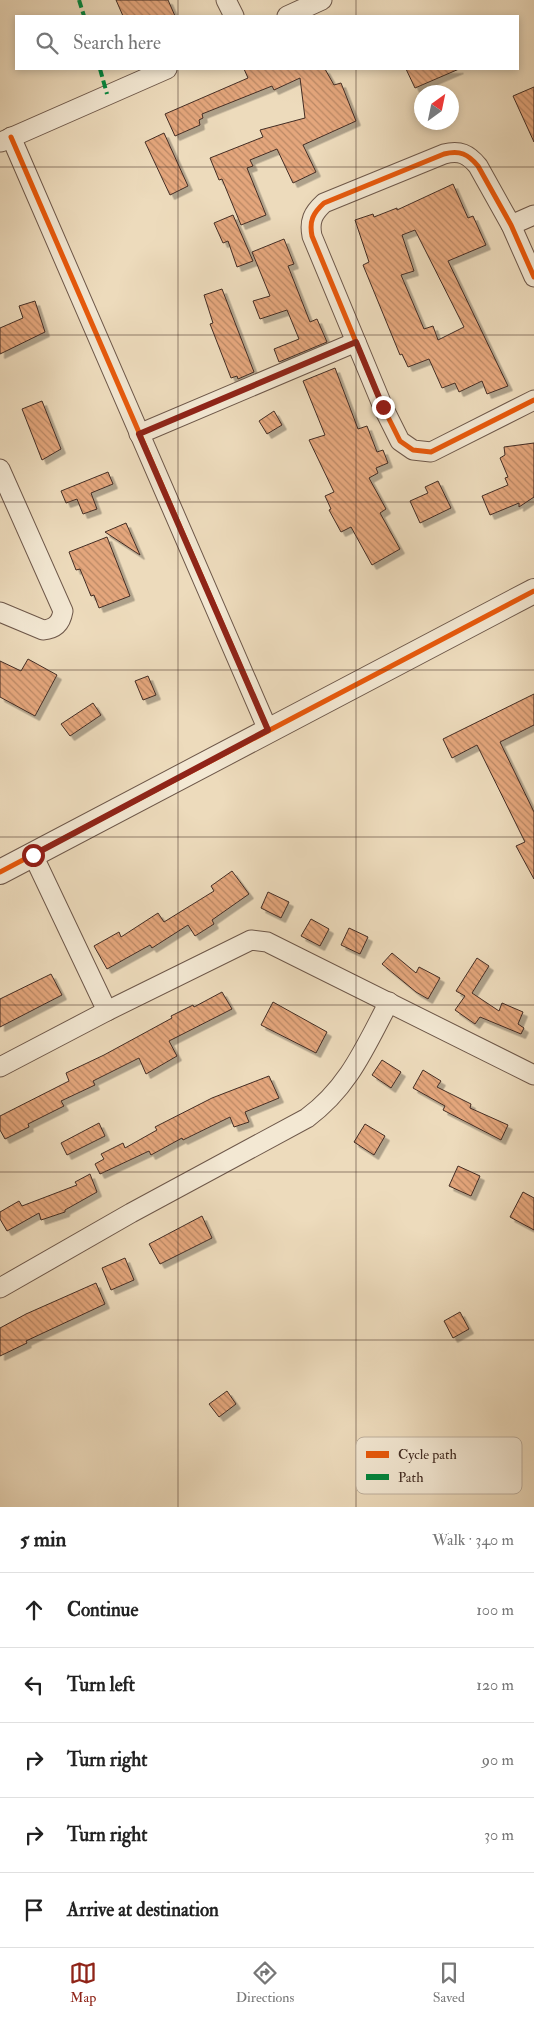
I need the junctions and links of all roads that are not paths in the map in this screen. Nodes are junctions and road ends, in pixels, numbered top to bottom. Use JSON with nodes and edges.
{"nodes":[{"id":1,"x":226,"y":0,"type":"edge"},
{"id":2,"x":322,"y":0,"type":"edge"},
{"id":3,"x":234,"y":15,"type":"edge"},
{"id":4,"x":289,"y":15,"type":"edge"},
{"id":5,"x":166,"y":70,"type":"edge"},
{"id":6,"x":6,"y":140,"type":"edge"},
{"id":7,"x":534,"y":215,"type":"edge"},
{"id":8,"x":511,"y":225,"type":"junction"},
{"id":9,"x":534,"y":277,"type":"edge"},
{"id":10,"x":356,"y":342,"type":"junction"},
{"id":11,"x":534,"y":400,"type":"edge"},
{"id":12,"x":139,"y":434,"type":"junction"},
{"id":13,"x":0,"y":469,"type":"edge"},
{"id":14,"x":534,"y":592,"type":"edge"},
{"id":15,"x":0,"y":612,"type":"edge"},
{"id":16,"x":268,"y":730,"type":"junction"},
{"id":17,"x":33,"y":855,"type":"junction"},
{"id":18,"x":0,"y":872,"type":"edge"},
{"id":19,"x":389,"y":1002,"type":"junction"},
{"id":20,"x":107,"y":1011,"type":"junction"},
{"id":21,"x":0,"y":1067,"type":"edge"},
{"id":22,"x":534,"y":1074,"type":"edge"},
{"id":23,"x":0,"y":1288,"type":"edge"}],
"edges":[{"from":1,"to":3,"type":"street"},
{"from":2,"to":4,"type":"street"},
{"from":5,"to":6,"type":"street"},
{"from":6,"to":12,"type":"street"},
{"from":7,"to":8,"type":"street"},
{"from":8,"to":9,"type":"street"},
{"from":8,"to":10,"type":"street"},
{"from":10,"to":11,"type":"street"},
{"from":10,"to":12,"type":"street"},
{"from":12,"to":16,"type":"street"},
{"from":13,"to":15,"type":"street"},
{"from":14,"to":16,"type":"street"},
{"from":16,"to":17,"type":"street"},
{"from":17,"to":18,"type":"street"},
{"from":17,"to":20,"type":"street"},
{"from":19,"to":20,"type":"street"},
{"from":19,"to":22,"type":"street"},
{"from":19,"to":23,"type":"street"},
{"from":20,"to":21,"type":"street"}]}
